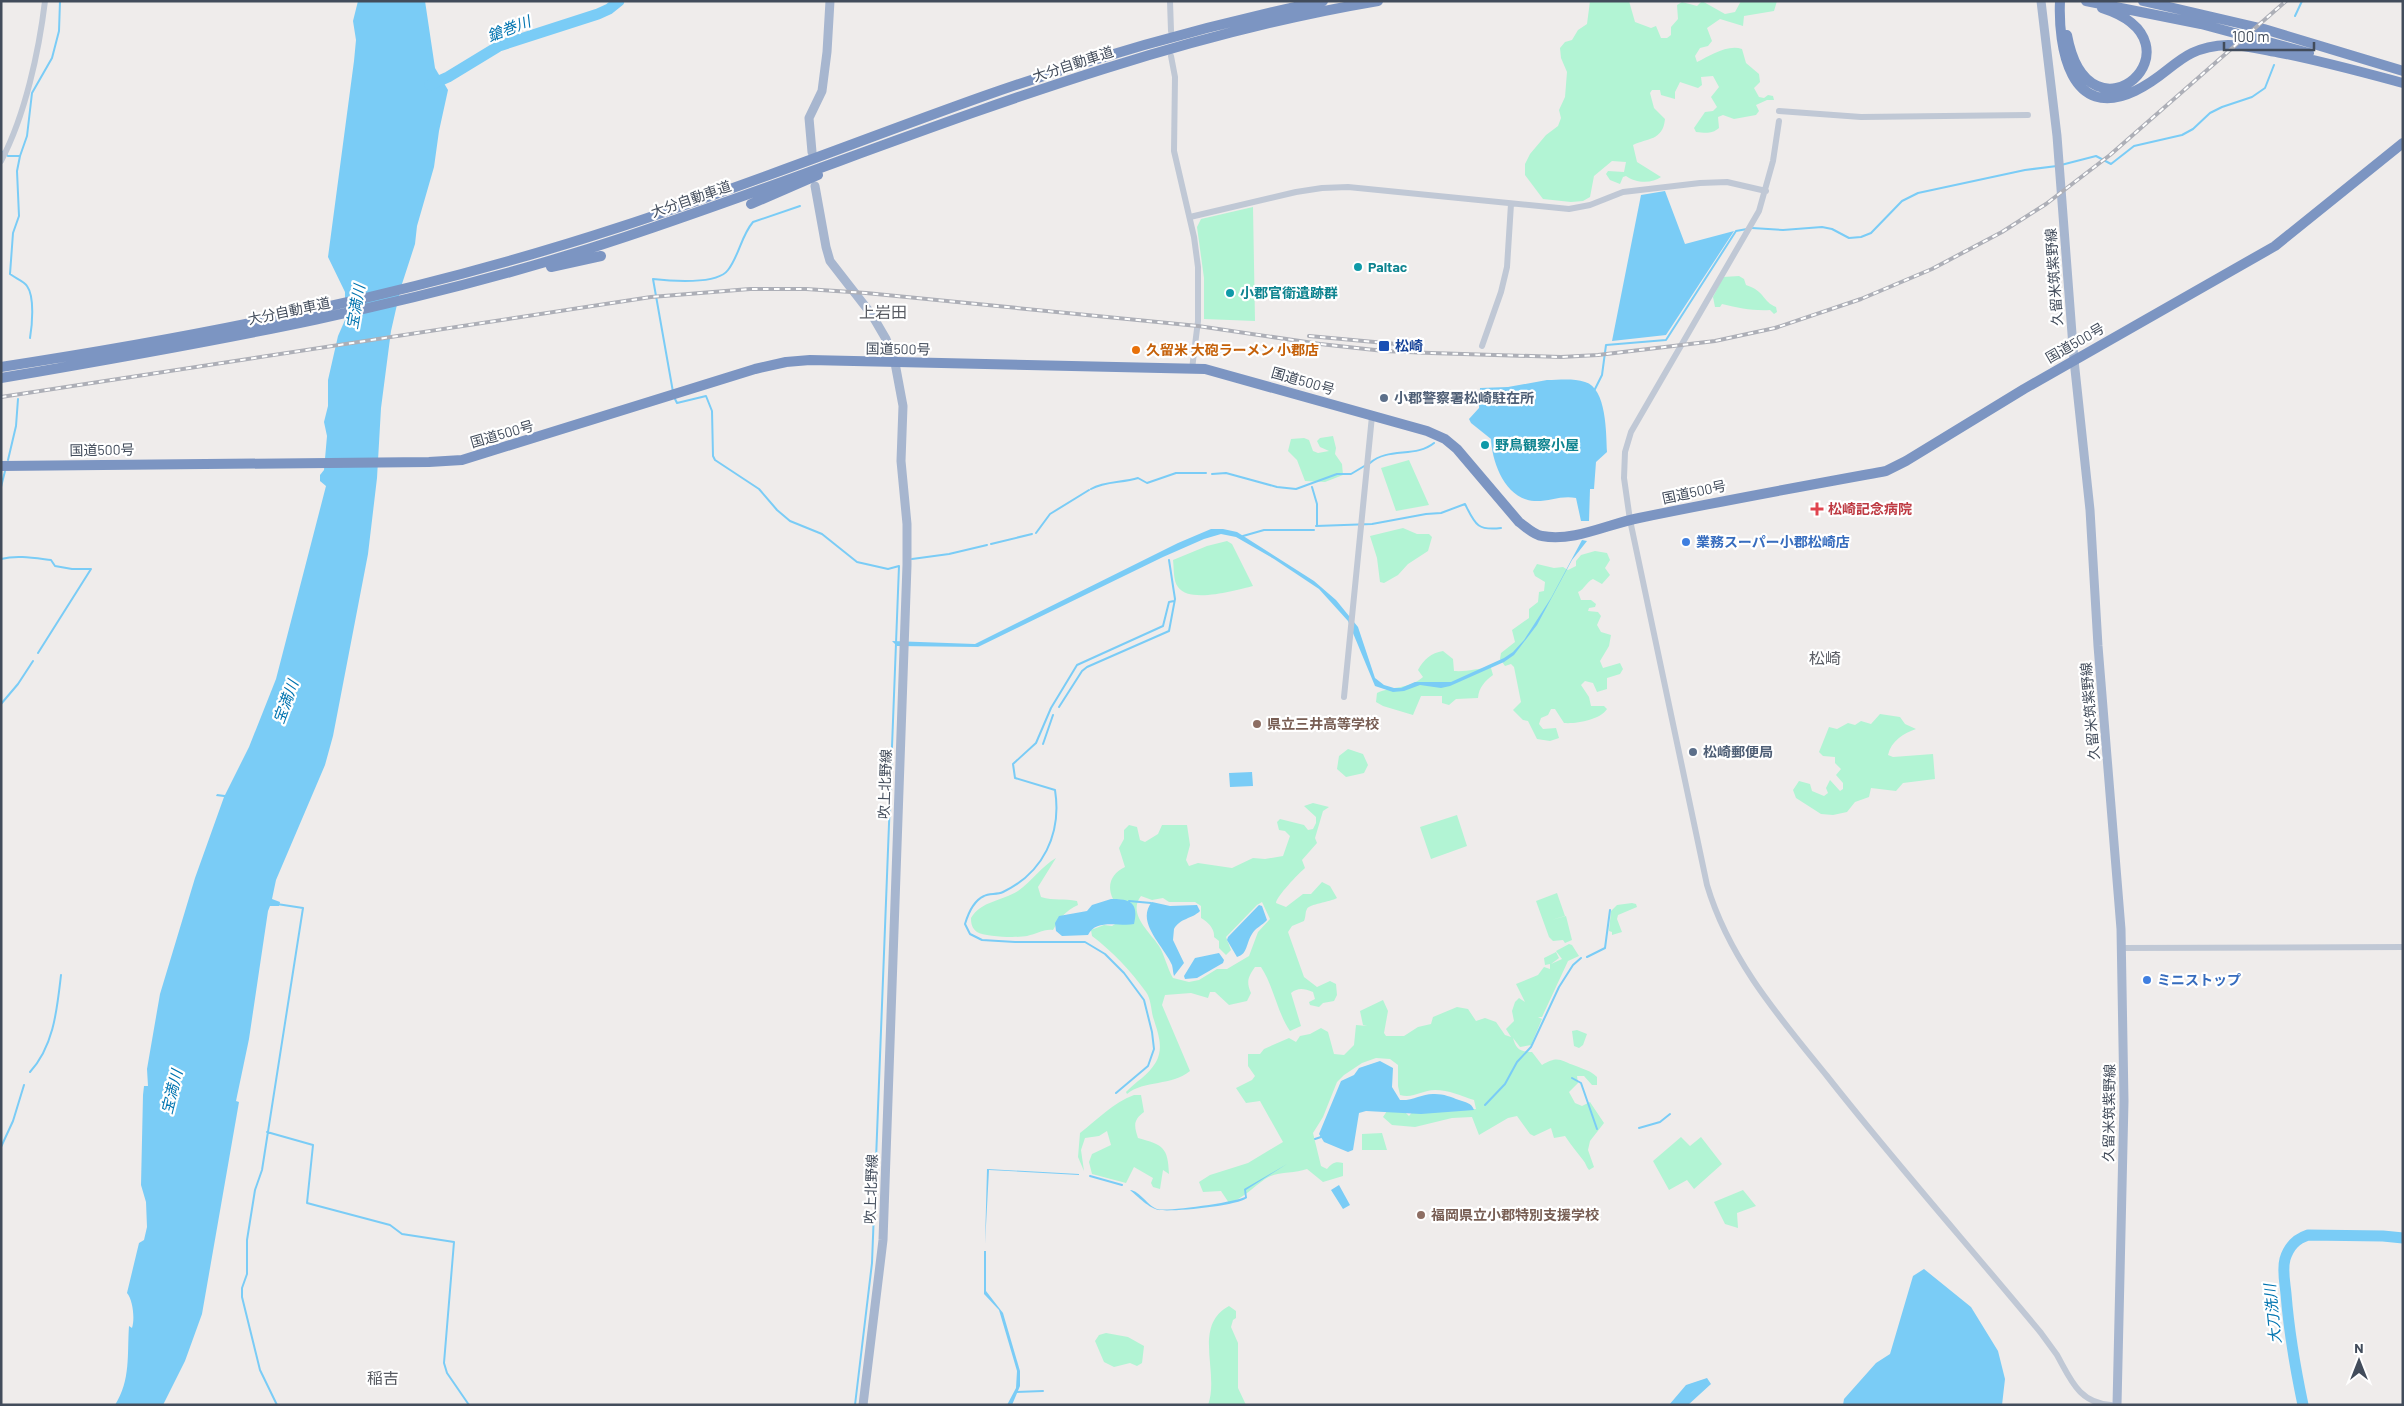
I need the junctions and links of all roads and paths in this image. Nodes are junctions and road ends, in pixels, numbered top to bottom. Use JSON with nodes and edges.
{"nodes":[{"id":1,"x":45,"y":1,"type":"edge"},
{"id":2,"x":830,"y":1,"type":"edge"},
{"id":3,"x":1170,"y":1,"type":"edge"},
{"id":4,"x":1323,"y":1,"type":"edge"},
{"id":5,"x":1378,"y":1,"type":"edge"},
{"id":6,"x":2040,"y":1,"type":"edge"},
{"id":7,"x":2060,"y":1,"type":"edge"},
{"id":8,"x":2066,"y":1,"type":"edge"},
{"id":9,"x":2080,"y":1,"type":"edge"},
{"id":10,"x":2086,"y":1,"type":"edge"},
{"id":11,"x":2144,"y":1,"type":"edge"},
{"id":12,"x":2180,"y":1,"type":"edge"},
{"id":13,"x":2253,"y":24,"type":"junction"},
{"id":14,"x":1171,"y":31,"type":"dead end"},
{"id":15,"x":1171,"y":56,"type":"dead end"},
{"id":16,"x":2403,"y":71,"type":"edge"},
{"id":17,"x":2403,"y":82,"type":"edge"},
{"id":18,"x":1779,"y":111,"type":"dead end"},
{"id":19,"x":2028,"y":115,"type":"dead end"},
{"id":20,"x":1779,"y":120,"type":"dead end"},
{"id":21,"x":915,"y":132,"type":"junction"},
{"id":22,"x":2403,"y":143,"type":"edge"},
{"id":23,"x":812,"y":152,"type":"dead end"},
{"id":24,"x":1,"y":161,"type":"edge"},
{"id":25,"x":815,"y":186,"type":"dead end"},
{"id":26,"x":1766,"y":191,"type":"junction"},
{"id":27,"x":751,"y":204,"type":"dead end"},
{"id":28,"x":1511,"y":204,"type":"junction"},
{"id":29,"x":1190,"y":217,"type":"junction"},
{"id":30,"x":601,"y":256,"type":"dead end"},
{"id":31,"x":460,"y":286,"type":"junction"},
{"id":32,"x":303,"y":317,"type":"junction"},
{"id":33,"x":1482,"y":346,"type":"dead end"},
{"id":34,"x":2074,"y":360,"type":"junction"},
{"id":35,"x":895,"y":362,"type":"junction"},
{"id":36,"x":1,"y":367,"type":"edge"},
{"id":37,"x":1192,"y":369,"type":"junction"},
{"id":38,"x":1,"y":378,"type":"edge"},
{"id":39,"x":1372,"y":416,"type":"junction"},
{"id":40,"x":1,"y":466,"type":"edge"},
{"id":41,"x":1630,"y":520,"type":"junction"},
{"id":42,"x":1344,"y":696,"type":"dead end"},
{"id":43,"x":2122,"y":948,"type":"junction"},
{"id":44,"x":2403,"y":948,"type":"edge"},
{"id":45,"x":863,"y":1405,"type":"edge"},
{"id":46,"x":2111,"y":1405,"type":"edge"},
{"id":47,"x":2116,"y":1405,"type":"edge"}],
"edges":[{"from":1,"to":24,"type":"street"},
{"from":2,"to":23,"type":"main road"},
{"from":3,"to":14,"type":"street"},
{"from":4,"to":32,"type":"highway","name":"大分自動車道"},
{"from":5,"to":21,"type":"highway","name":"大分自動車道"},
{"from":6,"to":34,"type":"main road","name":"久留米筑紫野線"},
{"from":7,"to":17,"type":"highway"},
{"from":8,"to":9,"type":"highway"},
{"from":10,"to":17,"type":"highway"},
{"from":11,"to":13,"type":"highway"},
{"from":12,"to":13,"type":"highway"},
{"from":13,"to":16,"type":"highway"},
{"from":15,"to":29,"type":"street"},
{"from":18,"to":19,"type":"street"},
{"from":20,"to":26,"type":"street"},
{"from":21,"to":27,"type":"highway"},
{"from":21,"to":31,"type":"highway","name":"大分自動車道"},
{"from":22,"to":34,"type":"highway","name":"国道500号"},
{"from":25,"to":35,"type":"main road","name":"吹上北野線"},
{"from":26,"to":28,"type":"street"},
{"from":26,"to":41,"type":"street"},
{"from":28,"to":29,"type":"street"},
{"from":28,"to":33,"type":"street"},
{"from":29,"to":37,"type":"street"},
{"from":30,"to":31,"type":"highway"},
{"from":31,"to":32,"type":"highway","name":"大分自動車道"},
{"from":32,"to":36,"type":"highway","name":"大分自動車道"},
{"from":32,"to":38,"type":"highway","name":"大分自動車道"},
{"from":34,"to":41,"type":"highway","name":"国道500号"},
{"from":34,"to":43,"type":"main road","name":"久留米筑紫野線"},
{"from":35,"to":37,"type":"highway","name":"国道500号"},
{"from":35,"to":40,"type":"highway","name":"国道500号"},
{"from":35,"to":45,"type":"main road","name":"吹上北野線"},
{"from":37,"to":39,"type":"highway","name":"国道500号"},
{"from":39,"to":41,"type":"highway","name":"国道500号"},
{"from":39,"to":42,"type":"street"},
{"from":41,"to":46,"type":"street"},
{"from":43,"to":44,"type":"street"},
{"from":43,"to":47,"type":"main road","name":"久留米筑紫野線"}]}
